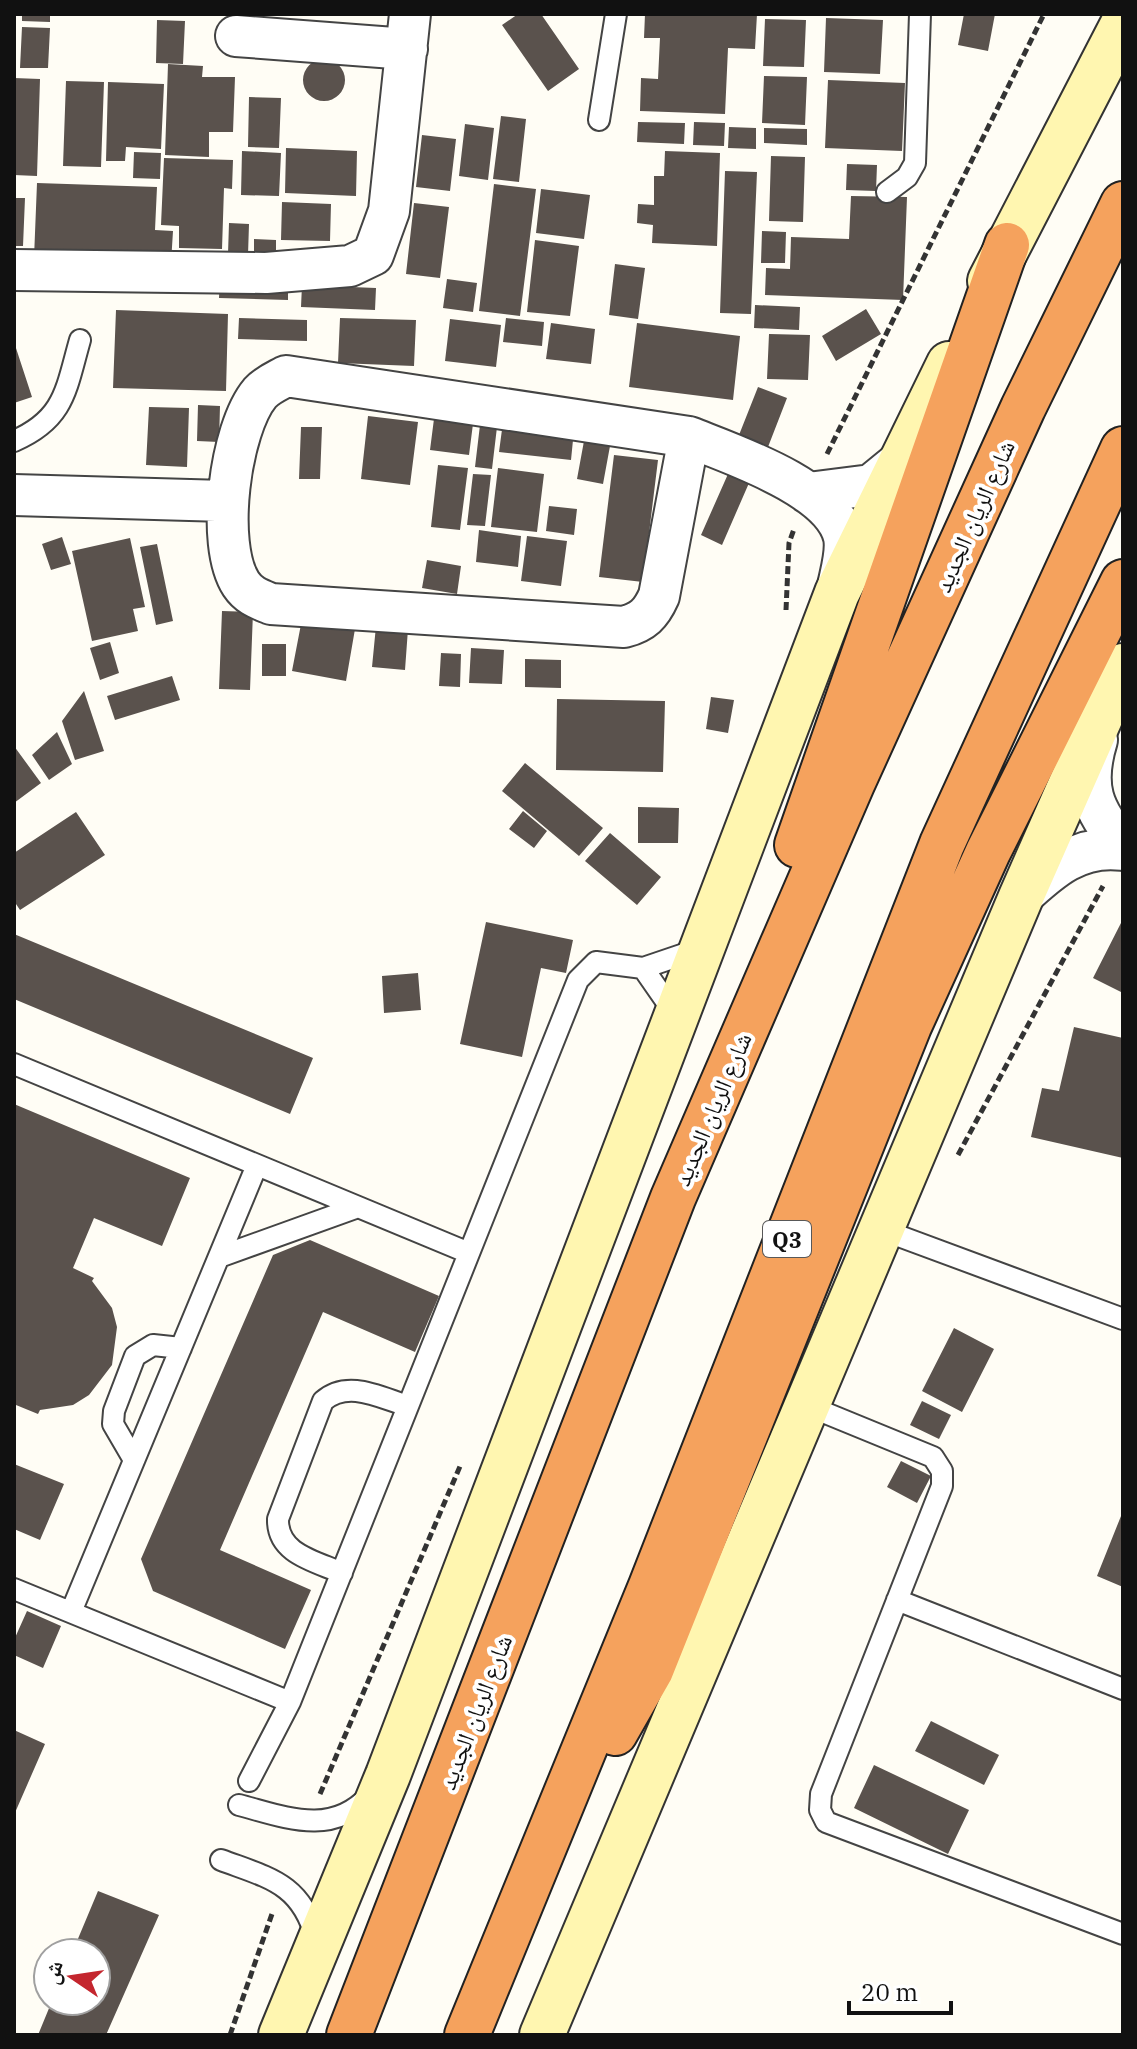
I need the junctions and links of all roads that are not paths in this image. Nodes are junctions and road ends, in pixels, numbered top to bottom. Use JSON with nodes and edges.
{"nodes":[{"id":1,"x":616,"y":14,"type":"edge"},
{"id":2,"x":920,"y":14,"type":"edge"},
{"id":3,"x":408,"y":31,"type":"edge"},
{"id":4,"x":1112,"y":31,"type":"edge"},
{"id":5,"x":236,"y":36,"type":"dead end"},
{"id":6,"x":599,"y":120,"type":"dead end"},
{"id":7,"x":887,"y":192,"type":"dead end"},
{"id":8,"x":1123,"y":204,"type":"edge"},
{"id":9,"x":1007,"y":245,"type":"junction"},
{"id":10,"x":14,"y":270,"type":"edge"},
{"id":11,"x":80,"y":340,"type":"dead end"},
{"id":12,"x":689,"y":437,"type":"junction"},
{"id":13,"x":14,"y":441,"type":"edge"},
{"id":14,"x":1123,"y":449,"type":"edge"},
{"id":15,"x":904,"y":458,"type":"junction"},
{"id":16,"x":808,"y":493,"type":"junction"},
{"id":17,"x":14,"y":495,"type":"edge"},
{"id":18,"x":225,"y":501,"type":"junction"},
{"id":19,"x":1123,"y":582,"type":"edge"},
{"id":20,"x":837,"y":593,"type":"junction"},
{"id":21,"x":1116,"y":683,"type":"edge"},
{"id":22,"x":1123,"y":848,"type":"edge"},
{"id":23,"x":1021,"y":897,"type":"junction"},
{"id":24,"x":702,"y":948,"type":"junction"},
{"id":25,"x":643,"y":968,"type":"junction"},
{"id":26,"x":678,"y":1018,"type":"junction"},
{"id":27,"x":14,"y":1064,"type":"edge"},
{"id":28,"x":257,"y":1165,"type":"junction"},
{"id":29,"x":673,"y":1198,"type":"junction"},
{"id":30,"x":358,"y":1207,"type":"junction"},
{"id":31,"x":880,"y":1229,"type":"junction"},
{"id":32,"x":469,"y":1253,"type":"junction"},
{"id":33,"x":219,"y":1257,"type":"junction"},
{"id":34,"x":1123,"y":1319,"type":"edge"},
{"id":35,"x":181,"y":1348,"type":"junction"},
{"id":36,"x":806,"y":1405,"type":"junction"},
{"id":37,"x":408,"y":1406,"type":"junction"},
{"id":38,"x":134,"y":1460,"type":"junction"},
{"id":39,"x":342,"y":1573,"type":"junction"},
{"id":40,"x":14,"y":1589,"type":"edge"},
{"id":41,"x":897,"y":1600,"type":"junction"},
{"id":42,"x":71,"y":1612,"type":"junction"},
{"id":43,"x":1123,"y":1689,"type":"edge"},
{"id":44,"x":290,"y":1702,"type":"junction"},
{"id":45,"x":388,"y":1775,"type":"junction"},
{"id":46,"x":249,"y":1781,"type":"dead end"},
{"id":47,"x":239,"y":1805,"type":"dead end"},
{"id":48,"x":221,"y":1860,"type":"dead end"},
{"id":49,"x":525,"y":1887,"type":"junction"},
{"id":50,"x":1123,"y":1934,"type":"edge"},
{"id":51,"x":319,"y":1946,"type":"junction"},
{"id":52,"x":281,"y":2035,"type":"edge"},
{"id":53,"x":349,"y":2035,"type":"edge"},
{"id":54,"x":467,"y":2035,"type":"edge"},
{"id":55,"x":542,"y":2035,"type":"edge"}],
"edges":[{"from":1,"to":6,"type":"lane"},
{"from":2,"to":7,"type":"lane"},
{"from":3,"to":5,"type":"street"},
{"from":3,"to":10,"type":"street"},
{"from":4,"to":9,"type":"street"},
{"from":8,"to":29,"type":"highway","name":"شارع الريان الجديد"},
{"from":9,"to":15,"type":"street"},
{"from":9,"to":29,"type":"highway"},
{"from":11,"to":13,"type":"lane"},
{"from":12,"to":16,"type":"street"},
{"from":12,"to":18,"type":"street"},
{"from":12,"to":18,"type":"street"},
{"from":14,"to":49,"type":"highway","number":"Q3"},
{"from":15,"to":16,"type":"street"},
{"from":15,"to":20,"type":"street"},
{"from":16,"to":20,"type":"street"},
{"from":17,"to":18,"type":"street"},
{"from":19,"to":49,"type":"highway"},
{"from":20,"to":24,"type":"street"},
{"from":21,"to":22,"type":"street"},
{"from":21,"to":23,"type":"street"},
{"from":22,"to":23,"type":"street"},
{"from":23,"to":31,"type":"street"},
{"from":24,"to":25,"type":"lane"},
{"from":24,"to":26,"type":"street"},
{"from":25,"to":26,"type":"lane"},
{"from":25,"to":32,"type":"lane"},
{"from":26,"to":45,"type":"street"},
{"from":27,"to":28,"type":"lane"},
{"from":28,"to":30,"type":"lane"},
{"from":28,"to":33,"type":"lane"},
{"from":29,"to":53,"type":"highway","name":"شارع الريان الجديد"},
{"from":30,"to":32,"type":"lane"},
{"from":30,"to":33,"type":"lane"},
{"from":31,"to":34,"type":"lane"},
{"from":31,"to":36,"type":"street"},
{"from":32,"to":37,"type":"lane"},
{"from":33,"to":35,"type":"lane"},
{"from":35,"to":38,"type":"lane"},
{"from":35,"to":38,"type":"lane"},
{"from":36,"to":41,"type":"lane"},
{"from":36,"to":55,"type":"street"},
{"from":37,"to":39,"type":"lane"},
{"from":37,"to":39,"type":"lane"},
{"from":38,"to":42,"type":"lane"},
{"from":39,"to":44,"type":"lane"},
{"from":40,"to":42,"type":"lane"},
{"from":41,"to":43,"type":"lane"},
{"from":41,"to":50,"type":"lane"},
{"from":42,"to":44,"type":"lane"},
{"from":44,"to":46,"type":"lane"},
{"from":45,"to":47,"type":"lane"},
{"from":45,"to":51,"type":"street"},
{"from":48,"to":51,"type":"lane"},
{"from":49,"to":54,"type":"highway","number":"Q3"},
{"from":51,"to":52,"type":"street"}]}
